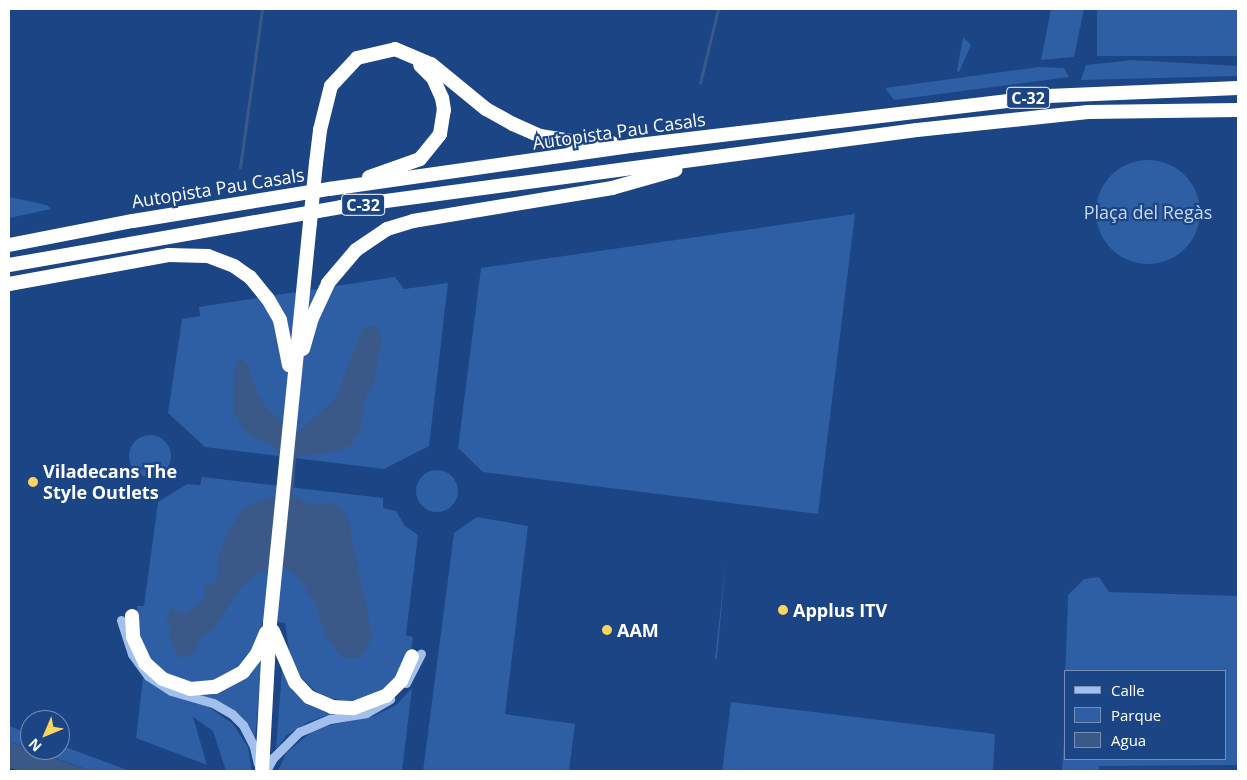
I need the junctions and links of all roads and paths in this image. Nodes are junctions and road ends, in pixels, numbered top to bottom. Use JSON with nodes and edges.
{"nodes":[{"id":1,"x":382,"y":51,"type":"junction"},
{"id":2,"x":1238,"y":88,"type":"edge"},
{"id":3,"x":1238,"y":110,"type":"edge"},
{"id":4,"x":630,"y":146,"type":"junction"},
{"id":5,"x":719,"y":158,"type":"junction"},
{"id":6,"x":329,"y":189,"type":"junction"},
{"id":7,"x":9,"y":245,"type":"edge"},
{"id":8,"x":9,"y":265,"type":"edge"},
{"id":9,"x":9,"y":284,"type":"edge"},
{"id":10,"x":292,"y":388,"type":"junction"},
{"id":11,"x":127,"y":618,"type":"joint"},
{"id":12,"x":270,"y":623,"type":"junction"},
{"id":13,"x":417,"y":655,"type":"joint"},
{"id":14,"x":261,"y":771,"type":"edge"},
{"id":15,"x":266,"y":771,"type":"edge"}],
"edges":[{"from":1,"to":4,"type":"highway"},
{"from":1,"to":6,"type":"highway"},
{"from":1,"to":10,"type":"highway","bridge":true},
{"from":2,"to":4,"type":"highway","name":"Autopista Pau Casals","number":"C-32"},
{"from":3,"to":5,"type":"highway","number":"C-32"},
{"from":4,"to":6,"type":"highway","name":"Autopista Pau Casals","number":"C-32"},
{"from":5,"to":8,"type":"highway","number":"C-32"},
{"from":5,"to":10,"type":"highway"},
{"from":6,"to":7,"type":"highway","name":"Autopista Pau Casals","number":"C-32"},
{"from":9,"to":10,"type":"highway"},
{"from":10,"to":12,"type":"highway"},
{"from":11,"to":12,"type":"highway"},
{"from":11,"to":14,"type":"street"},
{"from":12,"to":13,"type":"highway"},
{"from":12,"to":14,"type":"highway"},
{"from":13,"to":15,"type":"street"}]}
